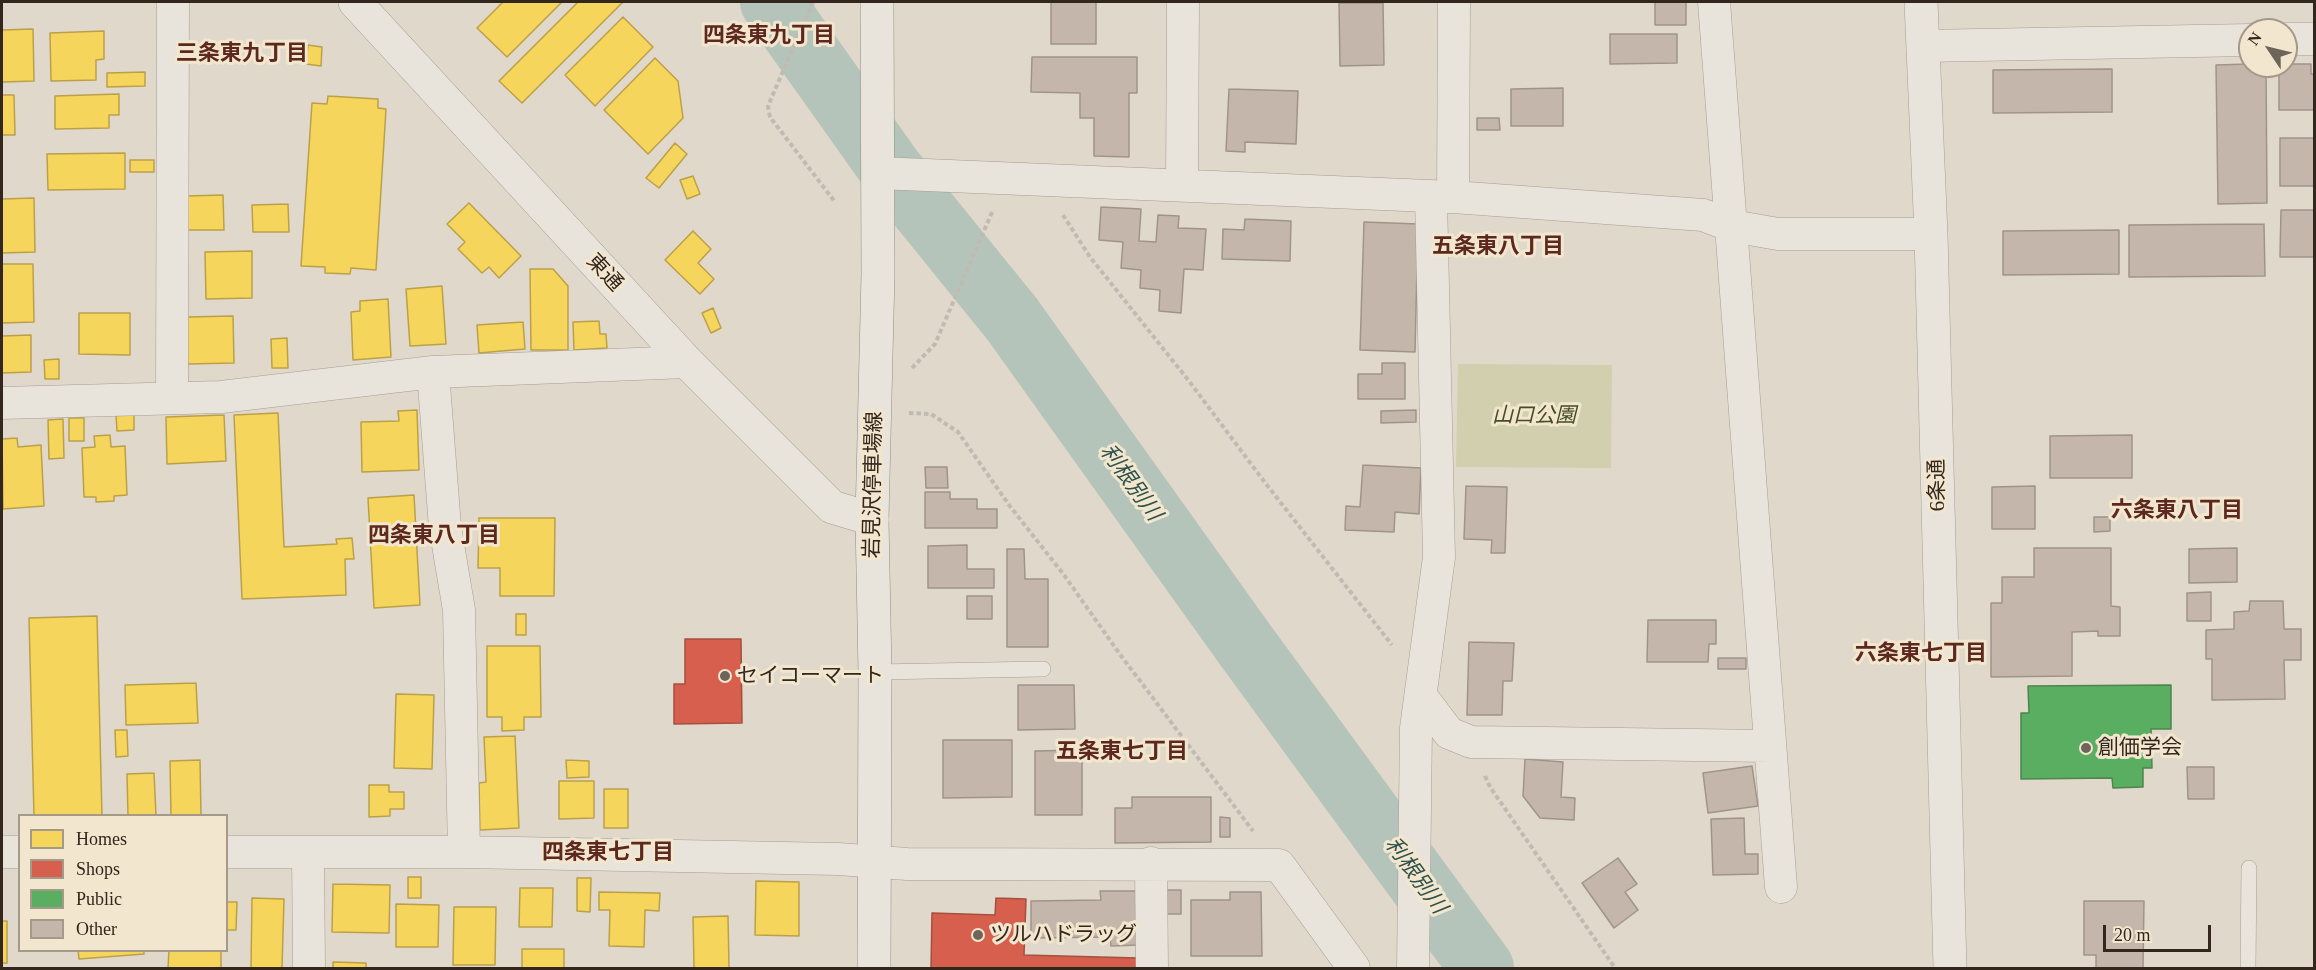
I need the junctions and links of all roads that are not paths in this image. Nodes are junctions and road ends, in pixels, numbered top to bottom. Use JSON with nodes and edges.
{"nodes":[{"id":1,"x":173,"y":2,"type":"edge"},
{"id":2,"x":355,"y":2,"type":"edge"},
{"id":3,"x":1183,"y":2,"type":"edge"},
{"id":4,"x":1454,"y":2,"type":"edge"},
{"id":5,"x":1714,"y":2,"type":"edge"},
{"id":6,"x":1921,"y":2,"type":"edge"},
{"id":7,"x":877,"y":12,"type":"edge"},
{"id":8,"x":2298,"y":39,"type":"edge"},
{"id":9,"x":2314,"y":39,"type":"edge"},
{"id":10,"x":2238,"y":40,"type":"edge"},
{"id":11,"x":1923,"y":46,"type":"junction"},
{"id":12,"x":878,"y":173,"type":"junction"},
{"id":13,"x":1182,"y":185,"type":"junction"},
{"id":14,"x":1442,"y":197,"type":"junction"},
{"id":15,"x":1732,"y":226,"type":"junction"},
{"id":16,"x":1931,"y":234,"type":"junction"},
{"id":17,"x":687,"y":362,"type":"junction"},
{"id":18,"x":433,"y":372,"type":"junction"},
{"id":19,"x":172,"y":398,"type":"junction"},
{"id":20,"x":2,"y":403,"type":"edge"},
{"id":21,"x":872,"y":519,"type":"junction"},
{"id":22,"x":1043,"y":669,"type":"dead end"},
{"id":23,"x":875,"y":672,"type":"junction"},
{"id":24,"x":1423,"y":682,"type":"junction"},
{"id":25,"x":1770,"y":746,"type":"junction"},
{"id":26,"x":2,"y":852,"type":"edge"},
{"id":27,"x":18,"y":852,"type":"edge"},
{"id":28,"x":228,"y":852,"type":"edge"},
{"id":29,"x":308,"y":852,"type":"junction"},
{"id":30,"x":464,"y":852,"type":"junction"},
{"id":31,"x":874,"y":860,"type":"junction"},
{"id":32,"x":1152,"y":863,"type":"junction"},
{"id":33,"x":2248,"y":868,"type":"dead end"},
{"id":34,"x":1781,"y":887,"type":"dead end"},
{"id":35,"x":309,"y":969,"type":"edge"},
{"id":36,"x":874,"y":969,"type":"edge"},
{"id":37,"x":1152,"y":969,"type":"edge"},
{"id":38,"x":1354,"y":969,"type":"edge"},
{"id":39,"x":1413,"y":969,"type":"edge"},
{"id":40,"x":1950,"y":969,"type":"edge"},
{"id":41,"x":2248,"y":969,"type":"edge"}],
"edges":[{"from":1,"to":19,"type":"street"},
{"from":2,"to":17,"type":"street","name":"東通"},
{"from":3,"to":13,"type":"street"},
{"from":4,"to":14,"type":"street"},
{"from":5,"to":15,"type":"street"},
{"from":6,"to":11,"type":"street","name":"6条通"},
{"from":7,"to":12,"type":"street","name":"岩見沢停車場線"},
{"from":8,"to":9,"type":"street"},
{"from":10,"to":11,"type":"street"},
{"from":11,"to":16,"type":"street","name":"6条通"},
{"from":12,"to":13,"type":"street"},
{"from":12,"to":21,"type":"street","name":"岩見沢停車場線"},
{"from":13,"to":14,"type":"street"},
{"from":14,"to":15,"type":"street"},
{"from":14,"to":24,"type":"street"},
{"from":15,"to":16,"type":"street"},
{"from":15,"to":25,"type":"street"},
{"from":16,"to":40,"type":"street","name":"6条通"},
{"from":17,"to":18,"type":"street"},
{"from":17,"to":21,"type":"street","name":"東通"},
{"from":18,"to":19,"type":"street"},
{"from":18,"to":30,"type":"street"},
{"from":19,"to":20,"type":"street"},
{"from":21,"to":23,"type":"street","name":"岩見沢停車場線"},
{"from":22,"to":23,"type":"lane"},
{"from":23,"to":31,"type":"street","name":"岩見沢停車場線"},
{"from":24,"to":25,"type":"street"},
{"from":24,"to":39,"type":"street"},
{"from":25,"to":34,"type":"street"},
{"from":26,"to":27,"type":"street"},
{"from":28,"to":29,"type":"street"},
{"from":29,"to":30,"type":"street"},
{"from":29,"to":35,"type":"street"},
{"from":30,"to":31,"type":"street"},
{"from":31,"to":32,"type":"street"},
{"from":31,"to":36,"type":"street","name":"岩見沢停車場線"},
{"from":32,"to":37,"type":"street"},
{"from":32,"to":38,"type":"street"},
{"from":33,"to":41,"type":"lane"}]}
